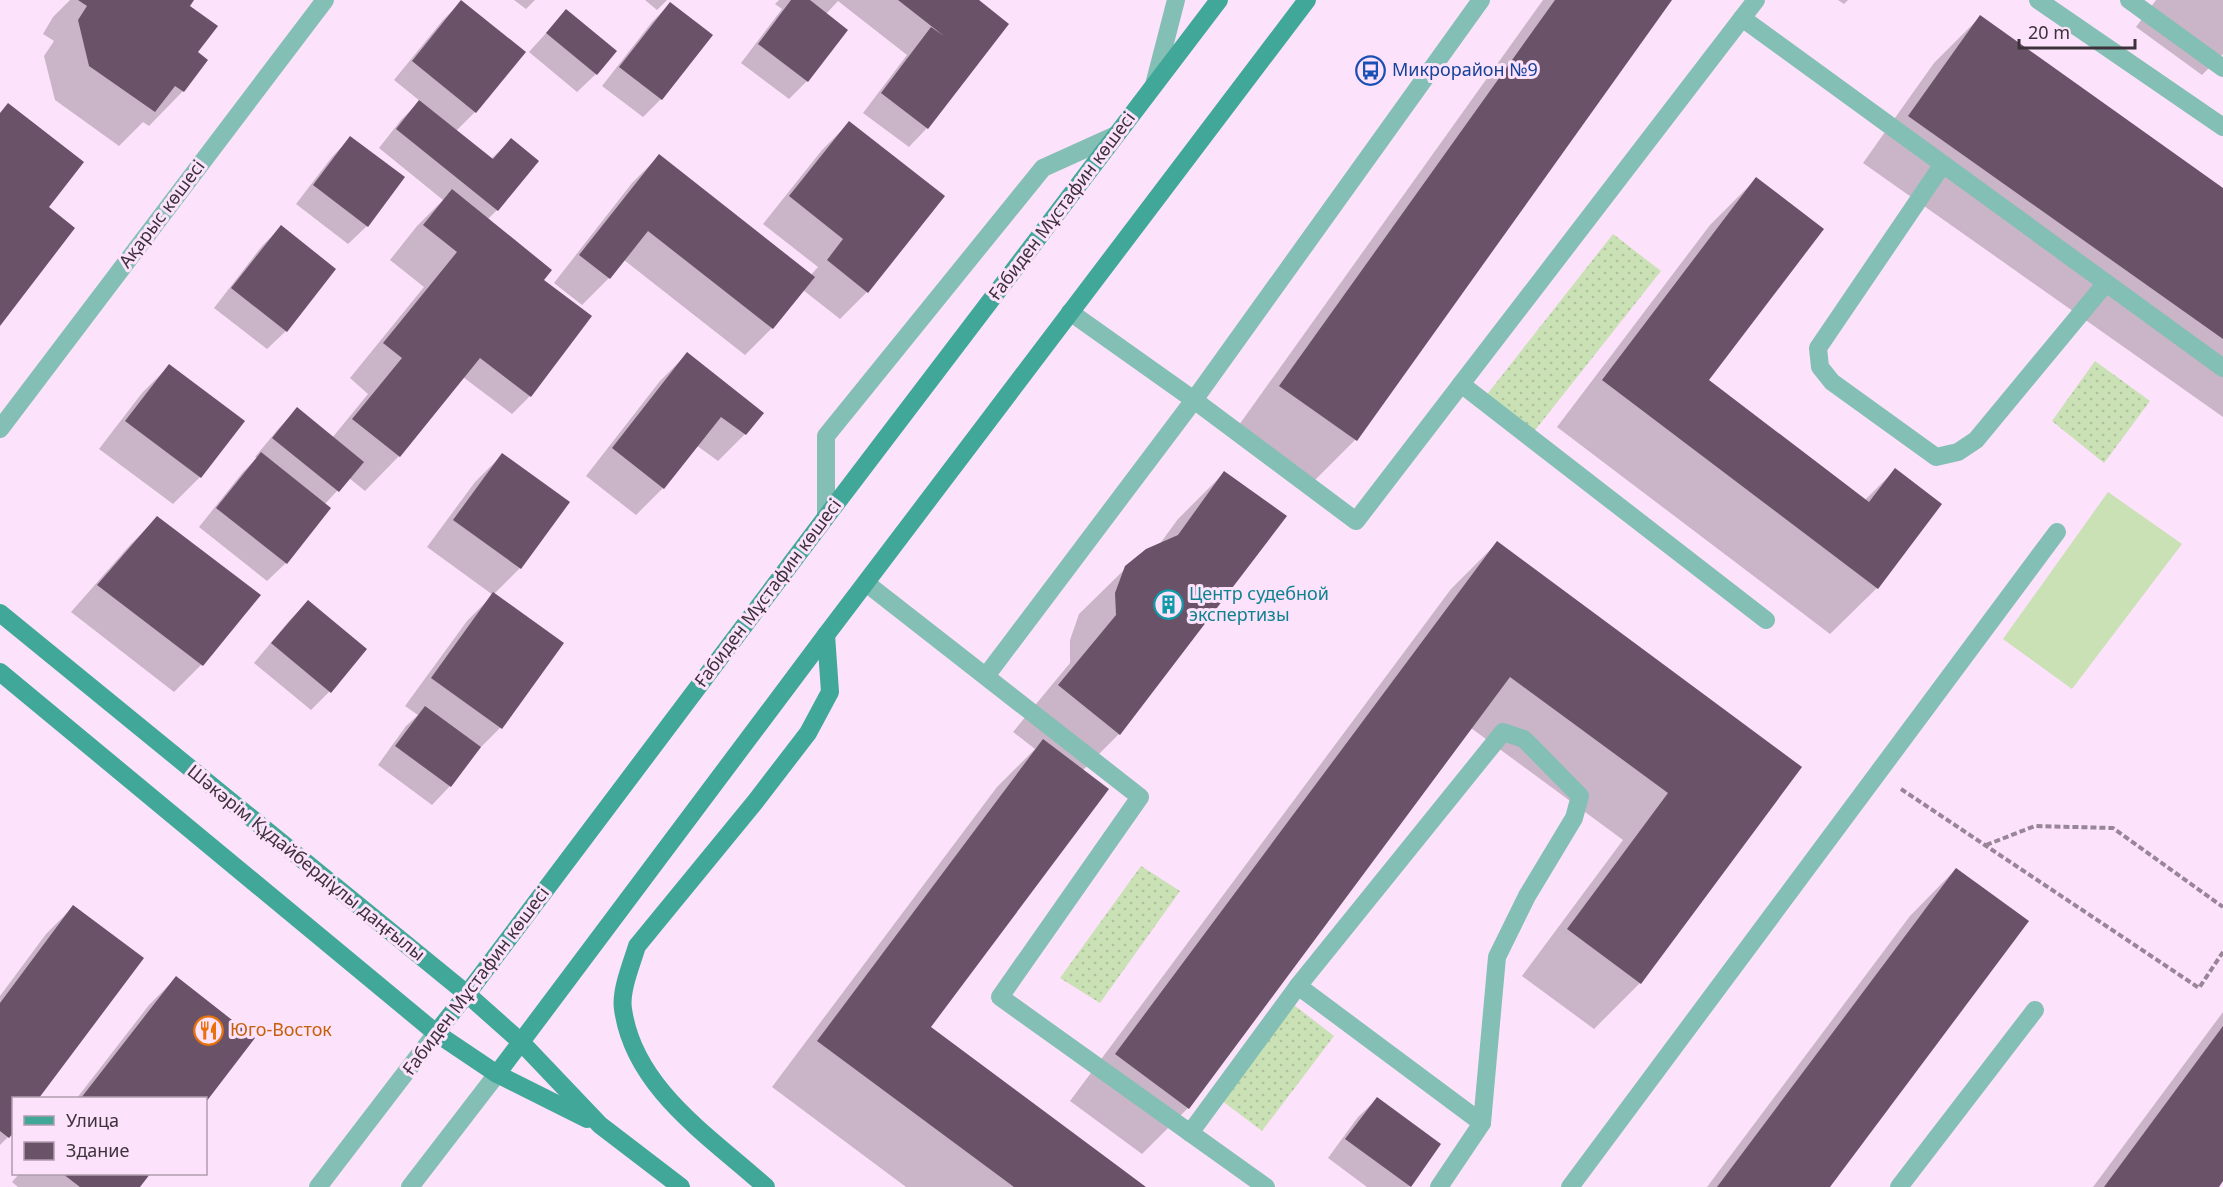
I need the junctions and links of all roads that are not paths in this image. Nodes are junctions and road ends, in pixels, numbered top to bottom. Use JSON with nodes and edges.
{"nodes":[{"id":1,"x":325,"y":0,"type":"edge"},
{"id":2,"x":1176,"y":0,"type":"edge"},
{"id":3,"x":1219,"y":0,"type":"edge"},
{"id":4,"x":1307,"y":0,"type":"edge"},
{"id":5,"x":1481,"y":0,"type":"edge"},
{"id":6,"x":1756,"y":0,"type":"edge"},
{"id":7,"x":2038,"y":0,"type":"edge"},
{"id":8,"x":2129,"y":0,"type":"edge"},
{"id":9,"x":1742,"y":18,"type":"junction"},
{"id":10,"x":2223,"y":68,"type":"edge"},
{"id":11,"x":1154,"y":86,"type":"junction"},
{"id":12,"x":2223,"y":127,"type":"edge"},
{"id":13,"x":1116,"y":135,"type":"junction"},
{"id":14,"x":1943,"y":164,"type":"junction"},
{"id":15,"x":2106,"y":283,"type":"junction"},
{"id":16,"x":1070,"y":312,"type":"junction"},
{"id":17,"x":2223,"y":368,"type":"edge"},
{"id":18,"x":1461,"y":384,"type":"junction"},
{"id":19,"x":1194,"y":400,"type":"junction"},
{"id":20,"x":0,"y":429,"type":"edge"},
{"id":21,"x":825,"y":517,"type":"junction"},
{"id":22,"x":2057,"y":532,"type":"dead end"},
{"id":23,"x":866,"y":583,"type":"junction"},
{"id":24,"x":0,"y":613,"type":"edge"},
{"id":25,"x":1766,"y":620,"type":"dead end"},
{"id":26,"x":826,"y":635,"type":"junction"},
{"id":27,"x":0,"y":672,"type":"edge"},
{"id":28,"x":986,"y":676,"type":"junction"},
{"id":29,"x":1298,"y":986,"type":"junction"},
{"id":30,"x":467,"y":994,"type":"junction"},
{"id":31,"x":2035,"y":1010,"type":"dead end"},
{"id":32,"x":436,"y":1033,"type":"junction"},
{"id":33,"x":521,"y":1042,"type":"junction"},
{"id":34,"x":497,"y":1074,"type":"junction"},
{"id":35,"x":1482,"y":1124,"type":"junction"},
{"id":36,"x":600,"y":1125,"type":"junction"},
{"id":37,"x":1190,"y":1133,"type":"junction"},
{"id":38,"x":318,"y":1187,"type":"edge"},
{"id":39,"x":410,"y":1187,"type":"edge"},
{"id":40,"x":681,"y":1187,"type":"edge"},
{"id":41,"x":766,"y":1187,"type":"edge"},
{"id":42,"x":1266,"y":1187,"type":"edge"},
{"id":43,"x":1440,"y":1187,"type":"edge"},
{"id":44,"x":1569,"y":1187,"type":"edge"},
{"id":45,"x":1899,"y":1187,"type":"edge"}],
"edges":[{"from":1,"to":20,"type":"street","name":"Ақарыс көшесі"},
{"from":2,"to":11,"type":"street"},
{"from":3,"to":11,"type":"main road","name":"Ғабиден Мұстафин көшесі"},
{"from":4,"to":16,"type":"main road"},
{"from":5,"to":19,"type":"street"},
{"from":6,"to":9,"type":"street"},
{"from":7,"to":12,"type":"street"},
{"from":8,"to":10,"type":"street"},
{"from":9,"to":14,"type":"street"},
{"from":9,"to":18,"type":"street"},
{"from":11,"to":13,"type":"main road","name":"Ғабиден Мұстафин көшесі"},
{"from":13,"to":21,"type":"main road","name":"Ғабиден Мұстафин көшесі"},
{"from":13,"to":21,"type":"street"},
{"from":14,"to":15,"type":"street"},
{"from":14,"to":15,"type":"street"},
{"from":15,"to":17,"type":"street"},
{"from":16,"to":19,"type":"street"},
{"from":16,"to":23,"type":"main road"},
{"from":18,"to":19,"type":"street"},
{"from":18,"to":25,"type":"street"},
{"from":19,"to":28,"type":"street"},
{"from":21,"to":30,"type":"main road","name":"Ғабиден Мұстафин көшесі"},
{"from":22,"to":44,"type":"street"},
{"from":23,"to":26,"type":"main road"},
{"from":23,"to":28,"type":"street"},
{"from":24,"to":30,"type":"main road","name":"Шәкәрім Құдайбердіұлы даңғылы"},
{"from":26,"to":33,"type":"main road"},
{"from":26,"to":41,"type":"main road"},
{"from":27,"to":32,"type":"main road","name":"Шәкәрім Құдайбердіұлы даңғылы"},
{"from":28,"to":37,"type":"street"},
{"from":29,"to":35,"type":"street"},
{"from":29,"to":35,"type":"street"},
{"from":29,"to":37,"type":"street"},
{"from":30,"to":32,"type":"main road","name":"Ғабиден Мұстафин көшесі"},
{"from":30,"to":33,"type":"main road","name":"Шәкәрім Құдайбердіұлы даңғылы"},
{"from":31,"to":45,"type":"street"},
{"from":32,"to":34,"type":"main road","name":"Шәкәрім Құдайбердіұлы даңғылы"},
{"from":32,"to":38,"type":"street","name":"Ғабиден Мұстафин көшесі"},
{"from":33,"to":34,"type":"main road"},
{"from":33,"to":36,"type":"main road","name":"Шәкәрім Құдайбердіұлы даңғылы"},
{"from":34,"to":36,"type":"main road","name":"Шәкәрім Құдайбердіұлы даңғылы"},
{"from":34,"to":39,"type":"street"},
{"from":35,"to":43,"type":"street"},
{"from":36,"to":40,"type":"main road","name":"Шәкәрім Құдайбердіұлы даңғылы"},
{"from":37,"to":42,"type":"street"}]}
